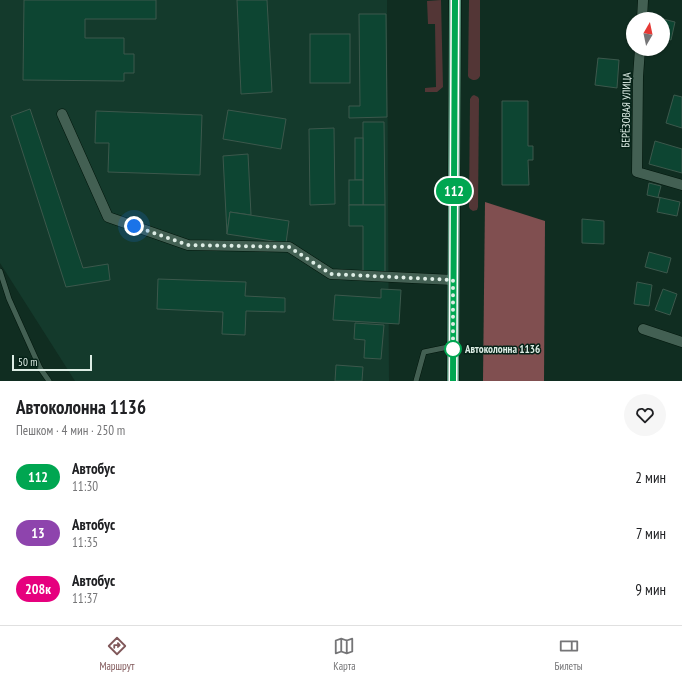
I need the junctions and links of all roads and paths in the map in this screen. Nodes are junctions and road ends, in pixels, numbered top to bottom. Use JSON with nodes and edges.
{"nodes":[{"id":1,"x":455,"y":0,"type":"edge"},
{"id":2,"x":643,"y":0,"type":"edge"},
{"id":3,"x":642,"y":12,"type":"edge"},
{"id":4,"x":640,"y":56,"type":"edge"},
{"id":5,"x":62,"y":114,"type":"dead end"},
{"id":6,"x":682,"y":184,"type":"edge"},
{"id":7,"x":0,"y":271,"type":"edge"},
{"id":8,"x":453,"y":280,"type":"junction"},
{"id":9,"x":643,"y":329,"type":"dead end"},
{"id":10,"x":682,"y":342,"type":"edge"},
{"id":11,"x":453,"y":346,"type":"junction"},
{"id":12,"x":49,"y":381,"type":"edge"},
{"id":13,"x":416,"y":381,"type":"edge"},
{"id":14,"x":453,"y":381,"type":"edge"}],
"edges":[{"from":1,"to":8,"type":"main road"},
{"from":2,"to":3,"type":"street"},
{"from":4,"to":6,"type":"street","name":"БЕРЁЗОВАЯ УЛИЦА"},
{"from":5,"to":8,"type":"street"},
{"from":7,"to":12,"type":"lane"},
{"from":8,"to":11,"type":"main road"},
{"from":9,"to":10,"type":"street"},
{"from":11,"to":13,"type":"lane"},
{"from":11,"to":14,"type":"main road"}]}
